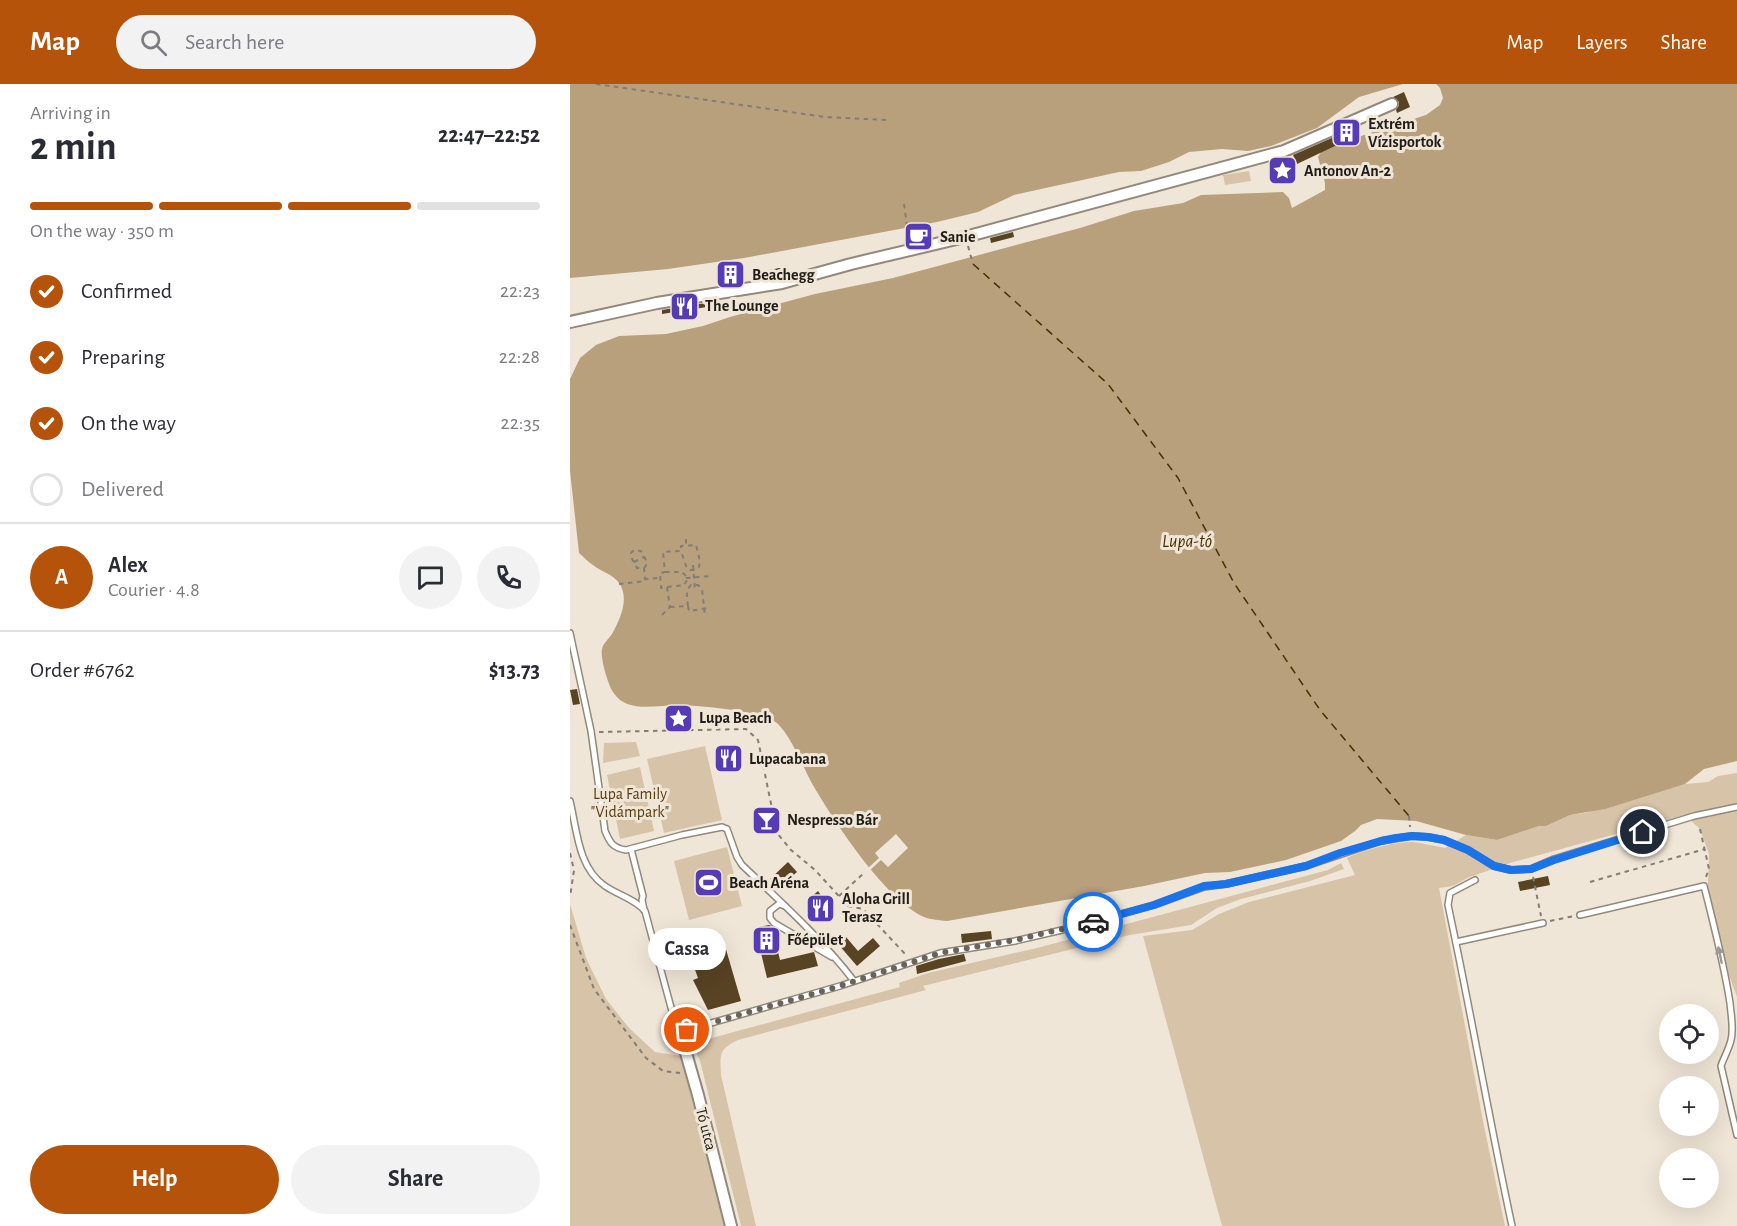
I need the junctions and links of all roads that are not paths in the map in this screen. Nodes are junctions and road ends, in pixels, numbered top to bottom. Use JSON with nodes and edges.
{"nodes":[{"id":1,"x":1392,"y":104,"type":"dead end"},
{"id":2,"x":570,"y":322,"type":"edge"},
{"id":3,"x":570,"y":633,"type":"edge"},
{"id":4,"x":570,"y":801,"type":"edge"},
{"id":5,"x":1737,"y":807,"type":"edge"},
{"id":6,"x":631,"y":849,"type":"junction"},
{"id":7,"x":1475,"y":880,"type":"dead end"},
{"id":8,"x":787,"y":907,"type":"junction"},
{"id":9,"x":645,"y":911,"type":"junction"},
{"id":10,"x":1580,"y":915,"type":"road end"},
{"id":11,"x":1543,"y":923,"type":"road end"},
{"id":12,"x":1456,"y":942,"type":"junction"},
{"id":13,"x":839,"y":961,"type":"junction"},
{"id":14,"x":854,"y":981,"type":"junction"},
{"id":15,"x":680,"y":1032,"type":"junction"},
{"id":16,"x":1737,"y":1135,"type":"edge"},
{"id":17,"x":731,"y":1226,"type":"edge"},
{"id":18,"x":1512,"y":1226,"type":"edge"}],
"edges":[{"from":1,"to":2,"type":"street"},
{"from":3,"to":6,"type":"lane"},
{"from":4,"to":9,"type":"lane"},
{"from":5,"to":14,"type":"lane"},
{"from":6,"to":8,"type":"lane"},
{"from":6,"to":9,"type":"lane"},
{"from":7,"to":12,"type":"lane"},
{"from":8,"to":13,"type":"lane"},
{"from":8,"to":13,"type":"lane"},
{"from":9,"to":15,"type":"lane"},
{"from":16,"to":10,"type":"lane","one_way":true},
{"from":11,"to":12,"type":"lane"},
{"from":12,"to":18,"type":"lane"},
{"from":13,"to":14,"type":"lane"},
{"from":14,"to":15,"type":"lane"},
{"from":15,"to":17,"type":"street","name":"Tó utca"}]}
